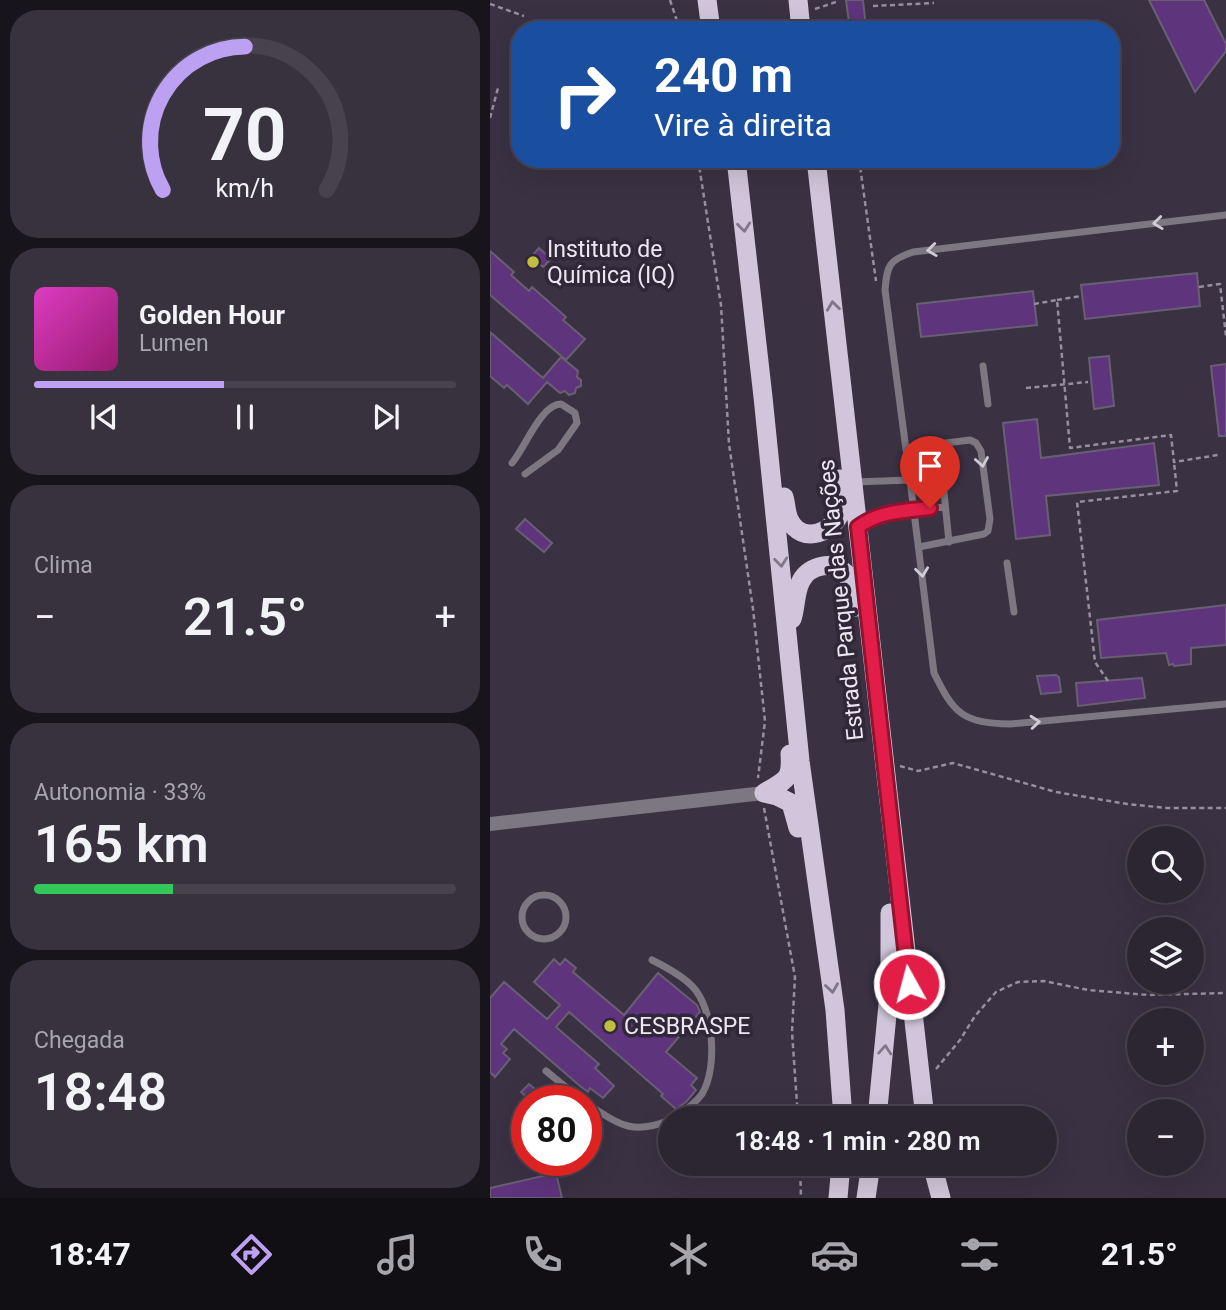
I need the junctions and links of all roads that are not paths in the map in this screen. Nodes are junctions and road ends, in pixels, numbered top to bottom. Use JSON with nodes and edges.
{"nodes":[{"id":1,"x":707,"y":0,"type":"edge"},
{"id":2,"x":718,"y":0,"type":"edge"},
{"id":3,"x":712,"y":21,"type":"edge"},
{"id":4,"x":715,"y":21,"type":"edge"},
{"id":5,"x":737,"y":168,"type":"edge"},
{"id":6,"x":817,"y":168,"type":"edge"},
{"id":7,"x":1226,"y":215,"type":"edge"},
{"id":8,"x":983,"y":366,"type":"dead end"},
{"id":9,"x":840,"y":374,"type":"junction"},
{"id":10,"x":763,"y":397,"type":"junction"},
{"id":11,"x":988,"y":404,"type":"dead end"},
{"id":12,"x":939,"y":443,"type":"junction"},
{"id":13,"x":906,"y":449,"type":"junction"},
{"id":14,"x":512,"y":463,"type":"dead end"},
{"id":15,"x":525,"y":474,"type":"dead end"},
{"id":16,"x":942,"y":475,"type":"junction"},
{"id":17,"x":910,"y":480,"type":"junction"},
{"id":18,"x":853,"y":482,"type":"junction"},
{"id":19,"x":945,"y":507,"type":"junction"},
{"id":20,"x":915,"y":510,"type":"junction"},
{"id":21,"x":858,"y":527,"type":"junction"},
{"id":22,"x":948,"y":542,"type":"junction"},
{"id":23,"x":919,"y":547,"type":"junction"},
{"id":24,"x":1007,"y":564,"type":"dead end"},
{"id":25,"x":1014,"y":612,"type":"dead end"},
{"id":26,"x":787,"y":627,"type":"junction"},
{"id":27,"x":1226,"y":704,"type":"edge"},
{"id":28,"x":877,"y":710,"type":"junction"},
{"id":29,"x":761,"y":793,"type":"junction"},
{"id":30,"x":490,"y":824,"type":"edge"},
{"id":31,"x":891,"y":828,"type":"junction"},
{"id":32,"x":528,"y":932,"type":"joint"},
{"id":33,"x":826,"y":946,"type":"junction"},
{"id":34,"x":652,"y":960,"type":"dead end"},
{"id":35,"x":546,"y":1071,"type":"dead end"},
{"id":36,"x":564,"y":1085,"type":"edge"},
{"id":37,"x":690,"y":1106,"type":"edge"},
{"id":38,"x":842,"y":1106,"type":"edge"},
{"id":39,"x":878,"y":1106,"type":"edge"},
{"id":40,"x":923,"y":1106,"type":"edge"},
{"id":41,"x":602,"y":1113,"type":"edge"},
{"id":42,"x":658,"y":1124,"type":"edge"},
{"id":43,"x":840,"y":1176,"type":"edge"},
{"id":44,"x":869,"y":1176,"type":"edge"},
{"id":45,"x":935,"y":1176,"type":"edge"},
{"id":46,"x":838,"y":1198,"type":"edge"},
{"id":47,"x":866,"y":1198,"type":"edge"},
{"id":48,"x":941,"y":1198,"type":"edge"}],
"edges":[{"from":1,"to":3,"type":"highway"},
{"from":2,"to":4,"type":"highway"},
{"from":5,"to":10,"type":"highway","one_way":true},
{"from":9,"to":6,"type":"highway","name":"Estrada Parque das Nações","one_way":true},
{"from":7,"to":13,"type":"lane","one_way":true},
{"from":8,"to":11,"type":"lane"},
{"from":9,"to":10,"type":"highway"},
{"from":9,"to":18,"type":"highway","name":"Estrada Parque das Nações"},
{"from":10,"to":26,"type":"highway","one_way":true},
{"from":12,"to":13,"type":"lane"},
{"from":12,"to":16,"type":"lane"},
{"from":12,"to":22,"type":"lane","one_way":true},
{"from":13,"to":17,"type":"lane"},
{"from":14,"to":15,"type":"lane"},
{"from":16,"to":17,"type":"lane"},
{"from":16,"to":19,"type":"lane"},
{"from":17,"to":18,"type":"lane"},
{"from":17,"to":20,"type":"lane"},
{"from":18,"to":21,"type":"highway","name":"Estrada Parque das Nações"},
{"from":19,"to":20,"type":"lane"},
{"from":19,"to":22,"type":"lane"},
{"from":20,"to":21,"type":"lane"},
{"from":20,"to":23,"type":"lane"},
{"from":21,"to":28,"type":"highway","name":"Estrada Parque das Nações"},
{"from":22,"to":23,"type":"lane"},
{"from":23,"to":27,"type":"lane","one_way":true},
{"from":24,"to":25,"type":"lane"},
{"from":26,"to":28,"type":"highway"},
{"from":26,"to":29,"type":"highway"},
{"from":26,"to":33,"type":"highway"},
{"from":28,"to":31,"type":"highway","name":"Estrada Parque das Nações"},
{"from":29,"to":30,"type":"street"},
{"from":29,"to":33,"type":"highway"},
{"from":39,"to":31,"type":"highway","one_way":true},
{"from":31,"to":40,"type":"highway","name":"Estrada Parque das Nações"},
{"from":32,"to":32,"type":"lane"},
{"from":33,"to":38,"type":"highway","one_way":true},
{"from":34,"to":37,"type":"lane"},
{"from":35,"to":36,"type":"lane"},
{"from":41,"to":42,"type":"lane"},
{"from":43,"to":46,"type":"highway"},
{"from":44,"to":47,"type":"highway"},
{"from":45,"to":48,"type":"highway"}]}
